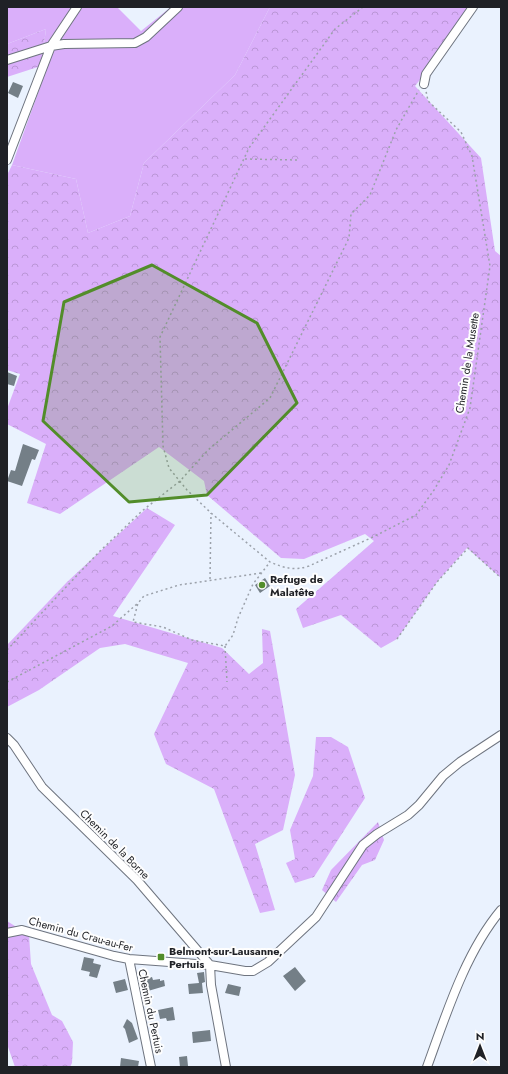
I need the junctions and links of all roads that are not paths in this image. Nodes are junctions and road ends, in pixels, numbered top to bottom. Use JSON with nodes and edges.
{"nodes":[{"id":1,"x":77,"y":7,"type":"edge"},
{"id":2,"x":178,"y":7,"type":"edge"},
{"id":3,"x":472,"y":7,"type":"edge"},
{"id":4,"x":51,"y":46,"type":"junction"},
{"id":5,"x":7,"y":60,"type":"edge"},
{"id":6,"x":424,"y":84,"type":"road end"},
{"id":7,"x":7,"y":160,"type":"edge"},
{"id":8,"x":501,"y":735,"type":"edge"},
{"id":9,"x":7,"y":738,"type":"edge"},
{"id":10,"x":501,"y":910,"type":"edge"},
{"id":11,"x":7,"y":933,"type":"edge"},
{"id":12,"x":129,"y":959,"type":"junction"},
{"id":13,"x":210,"y":965,"type":"junction"},
{"id":14,"x":151,"y":1067,"type":"edge"},
{"id":15,"x":226,"y":1067,"type":"edge"},
{"id":16,"x":427,"y":1067,"type":"edge"}],
"edges":[{"from":1,"to":4,"type":"street"},
{"from":2,"to":4,"type":"street"},
{"from":3,"to":6,"type":"street"},
{"from":4,"to":5,"type":"street"},
{"from":4,"to":7,"type":"street"},
{"from":8,"to":13,"type":"street","name":"Chemin du Crau-au-Fer"},
{"from":9,"to":13,"type":"street","name":"Chemin de la Borne"},
{"from":10,"to":16,"type":"street"},
{"from":11,"to":12,"type":"street","name":"Chemin du Crau-au-Fer"},
{"from":12,"to":13,"type":"street","name":"Chemin du Crau-au-Fer"},
{"from":12,"to":14,"type":"street","name":"Chemin du Pertuis"},
{"from":13,"to":15,"type":"street"}]}
